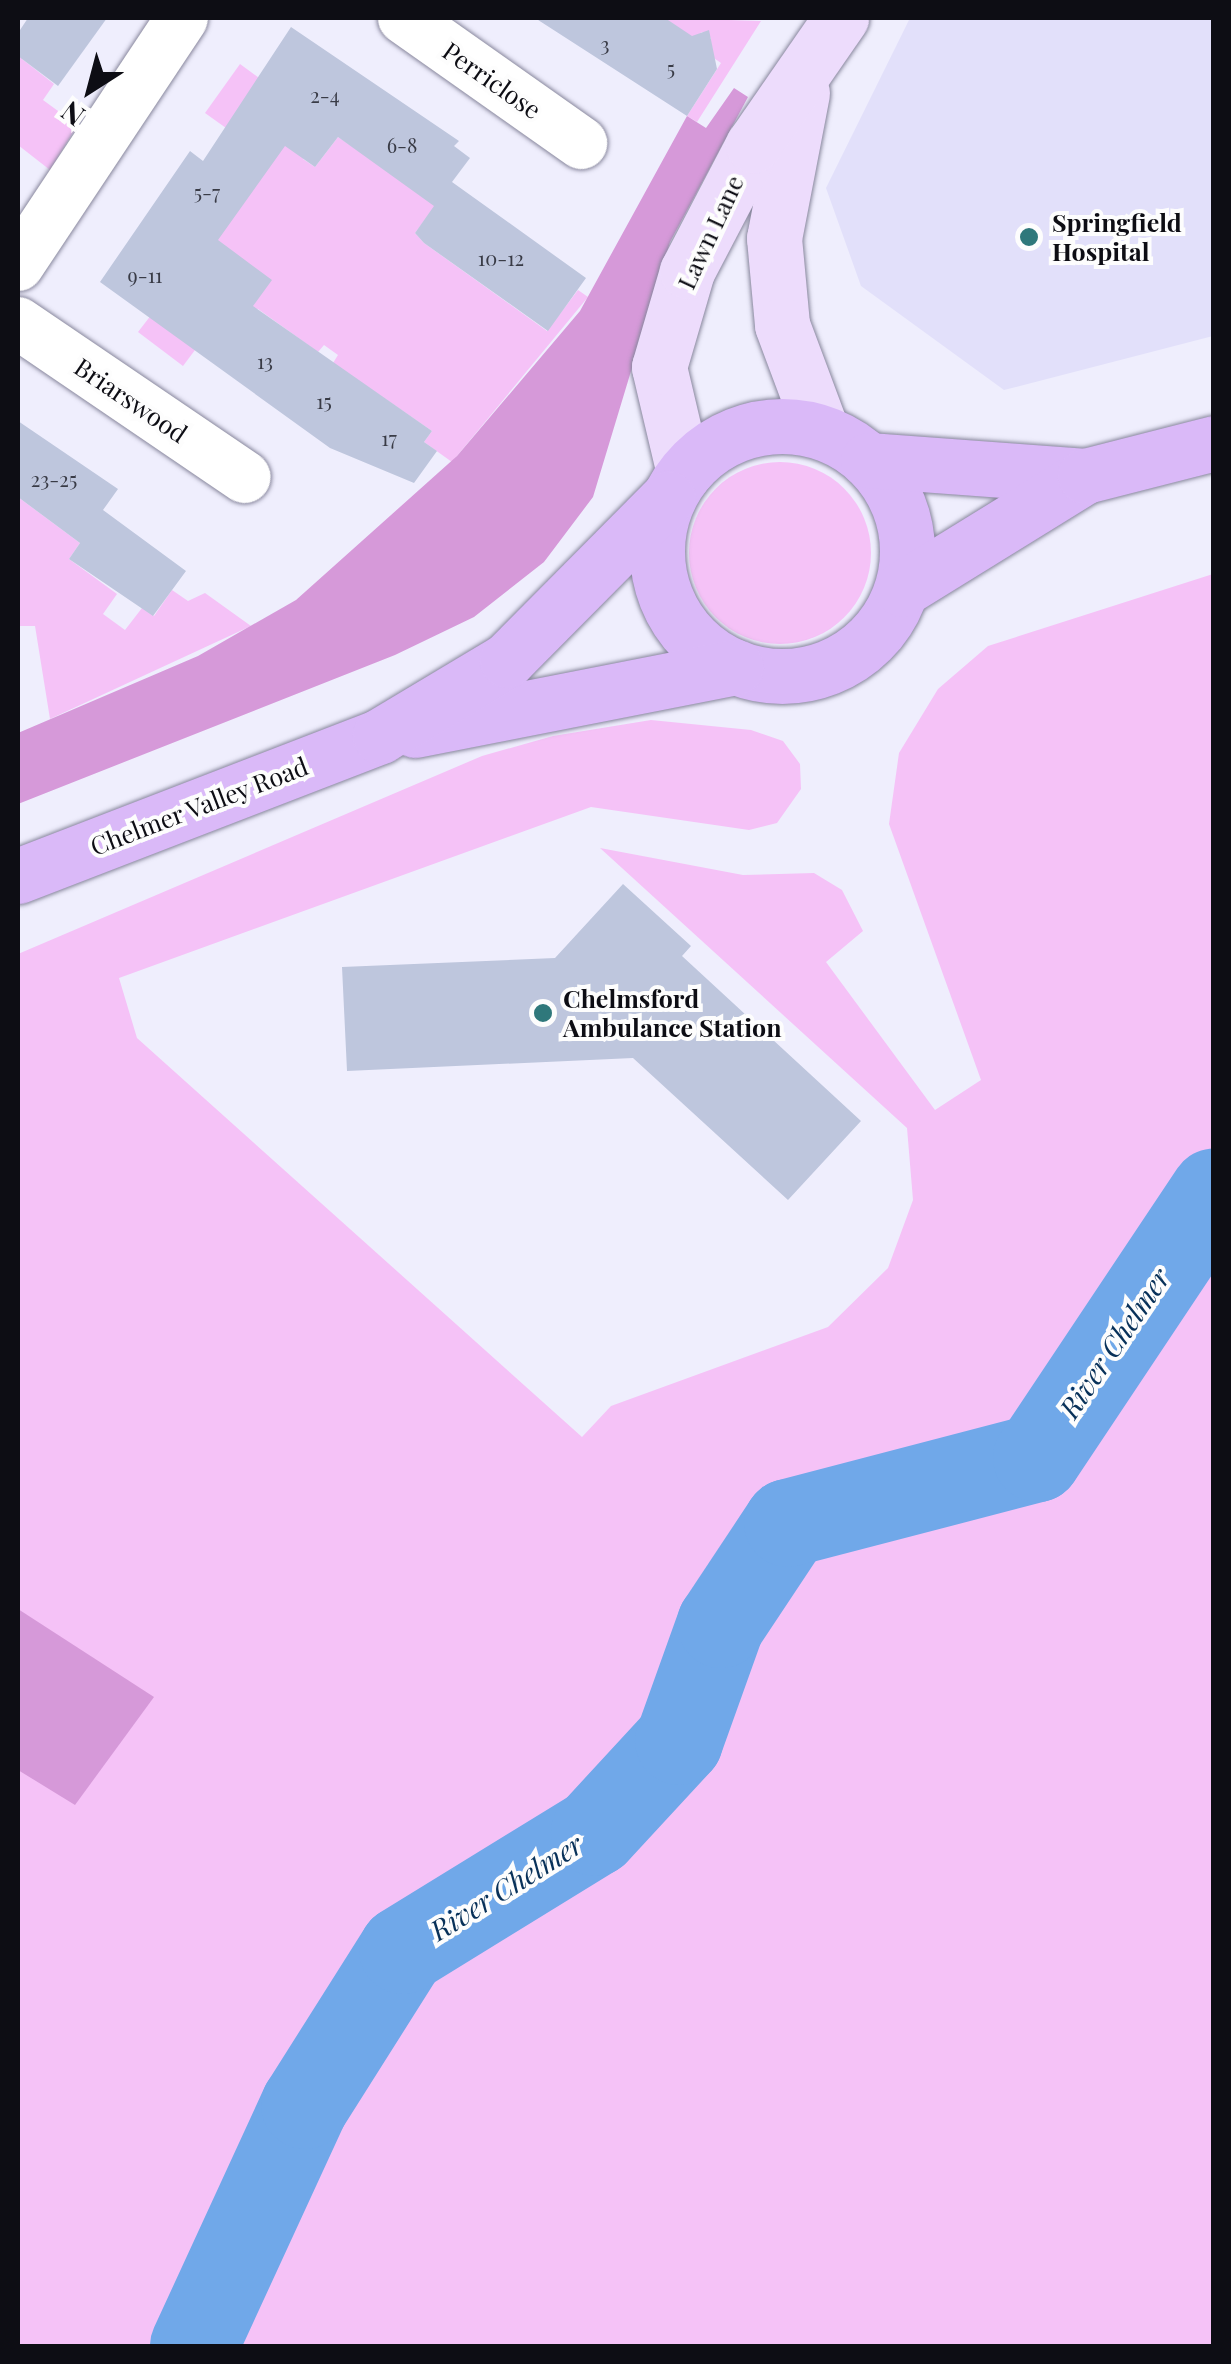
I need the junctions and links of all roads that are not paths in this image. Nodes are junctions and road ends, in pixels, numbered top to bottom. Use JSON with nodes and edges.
{"nodes":[{"id":1,"x":182,"y":18,"type":"edge"},
{"id":2,"x":404,"y":18,"type":"edge"},
{"id":3,"x":841,"y":18,"type":"edge"},
{"id":4,"x":808,"y":66,"type":"junction"},
{"id":5,"x":580,"y":143,"type":"dead end"},
{"id":6,"x":18,"y":265,"type":"edge"},
{"id":7,"x":18,"y":323,"type":"edge"},
{"id":8,"x":822,"y":432,"type":"junction"},
{"id":9,"x":1214,"y":443,"type":"edge"},
{"id":10,"x":868,"y":460,"type":"junction"},
{"id":11,"x":1085,"y":476,"type":"junction"},
{"id":12,"x":245,"y":477,"type":"dead end"},
{"id":13,"x":676,"y":486,"type":"junction"},
{"id":14,"x":902,"y":589,"type":"junction"},
{"id":15,"x":736,"y":667,"type":"junction"},
{"id":16,"x":380,"y":736,"type":"junction"},
{"id":17,"x":18,"y":876,"type":"edge"}],
"edges":[{"from":1,"to":6,"type":"street"},
{"from":2,"to":5,"type":"street","name":"Perriclose"},
{"from":3,"to":4,"type":"street","name":"Lawn Lane"},
{"from":4,"to":8,"type":"street","name":"Lawn Lane"},
{"from":4,"to":13,"type":"street","name":"Lawn Lane"},
{"from":7,"to":12,"type":"street","name":"Briarswood"},
{"from":8,"to":10,"type":"main road"},
{"from":8,"to":13,"type":"main road"},
{"from":9,"to":11,"type":"main road"},
{"from":10,"to":11,"type":"main road"},
{"from":10,"to":14,"type":"main road"},
{"from":11,"to":14,"type":"main road"},
{"from":13,"to":15,"type":"main road"},
{"from":13,"to":16,"type":"main road","name":"Chelmer Valley Road"},
{"from":14,"to":15,"type":"main road"},
{"from":15,"to":16,"type":"main road","name":"Chelmer Valley Road"},
{"from":16,"to":17,"type":"main road","name":"Chelmer Valley Road"}]}
